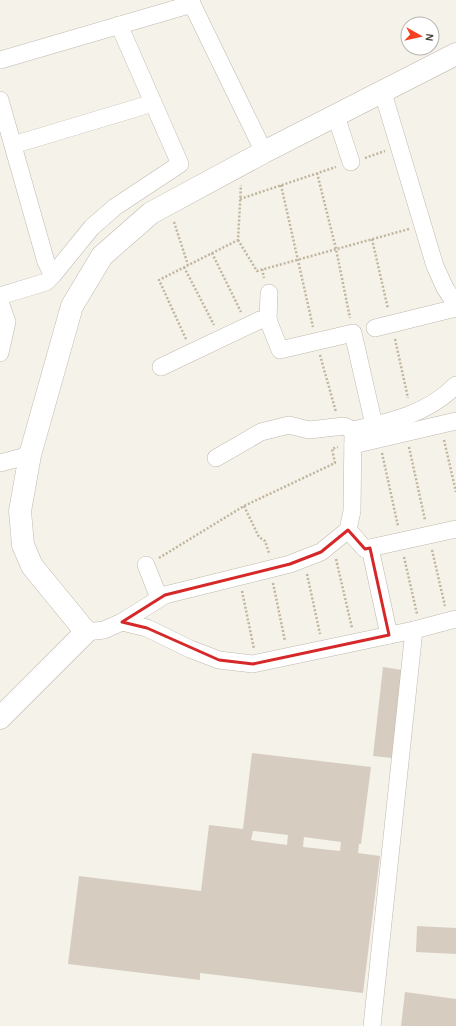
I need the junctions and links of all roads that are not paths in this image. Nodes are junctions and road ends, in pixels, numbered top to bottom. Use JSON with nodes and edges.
{"nodes":[{"id":1,"x":191,"y":2,"type":"edge"},
{"id":2,"x":119,"y":25,"type":"junction"},
{"id":3,"x":456,"y":54,"type":"edge"},
{"id":4,"x":0,"y":60,"type":"edge"},
{"id":5,"x":383,"y":93,"type":"junction"},
{"id":6,"x":0,"y":100,"type":"edge"},
{"id":7,"x":153,"y":103,"type":"junction"},
{"id":8,"x":336,"y":116,"type":"junction"},
{"id":9,"x":13,"y":145,"type":"junction"},
{"id":10,"x":264,"y":152,"type":"junction"},
{"id":11,"x":351,"y":162,"type":"road end"},
{"id":12,"x":53,"y":275,"type":"junction"},
{"id":13,"x":269,"y":293,"type":"dead end"},
{"id":14,"x":0,"y":296,"type":"edge"},
{"id":15,"x":0,"y":302,"type":"edge"},
{"id":16,"x":456,"y":305,"type":"edge"},
{"id":17,"x":456,"y":308,"type":"edge"},
{"id":18,"x":268,"y":320,"type":"junction"},
{"id":19,"x":375,"y":328,"type":"dead end"},
{"id":20,"x":0,"y":353,"type":"edge"},
{"id":21,"x":161,"y":368,"type":"dead end"},
{"id":22,"x":456,"y":385,"type":"edge"},
{"id":23,"x":448,"y":422,"type":"edge"},
{"id":24,"x":376,"y":432,"type":"junction"},
{"id":25,"x":351,"y":435,"type":"junction"},
{"id":26,"x":30,"y":455,"type":"junction"},
{"id":27,"x":216,"y":458,"type":"dead end"},
{"id":28,"x":0,"y":463,"type":"edge"},
{"id":29,"x":456,"y":529,"type":"edge"},
{"id":30,"x":348,"y":530,"type":"junction"},
{"id":31,"x":370,"y":548,"type":"junction"},
{"id":32,"x":146,"y":565,"type":"road end"},
{"id":33,"x":159,"y":598,"type":"junction"},
{"id":34,"x":452,"y":620,"type":"edge"},
{"id":35,"x":122,"y":622,"type":"junction"},
{"id":36,"x":417,"y":629,"type":"junction"},
{"id":37,"x":86,"y":632,"type":"junction"},
{"id":38,"x":389,"y":635,"type":"junction"},
{"id":39,"x":0,"y":718,"type":"edge"},
{"id":40,"x":372,"y":1026,"type":"edge"}],
"edges":[{"from":1,"to":2,"type":"street"},
{"from":1,"to":10,"type":"street"},
{"from":2,"to":4,"type":"street"},
{"from":2,"to":7,"type":"street"},
{"from":3,"to":5,"type":"street"},
{"from":5,"to":8,"type":"street"},
{"from":5,"to":16,"type":"street"},
{"from":6,"to":9,"type":"street"},
{"from":7,"to":9,"type":"street"},
{"from":7,"to":12,"type":"street"},
{"from":8,"to":10,"type":"street"},
{"from":8,"to":11,"type":"street"},
{"from":9,"to":12,"type":"street"},
{"from":10,"to":26,"type":"street"},
{"from":12,"to":14,"type":"street"},
{"from":13,"to":18,"type":"street"},
{"from":15,"to":20,"type":"street"},
{"from":17,"to":19,"type":"street"},
{"from":18,"to":21,"type":"street"},
{"from":18,"to":24,"type":"street"},
{"from":22,"to":24,"type":"street"},
{"from":23,"to":24,"type":"street"},
{"from":24,"to":25,"type":"street"},
{"from":25,"to":27,"type":"street"},
{"from":25,"to":30,"type":"street"},
{"from":26,"to":28,"type":"street"},
{"from":26,"to":37,"type":"street"},
{"from":29,"to":31,"type":"street"},
{"from":30,"to":31,"type":"street"},
{"from":30,"to":33,"type":"street"},
{"from":31,"to":38,"type":"street"},
{"from":32,"to":33,"type":"street"},
{"from":33,"to":35,"type":"street"},
{"from":34,"to":36,"type":"street"},
{"from":35,"to":37,"type":"street"},
{"from":35,"to":38,"type":"street"},
{"from":36,"to":38,"type":"street"},
{"from":36,"to":40,"type":"street"},
{"from":37,"to":39,"type":"street"}]}
